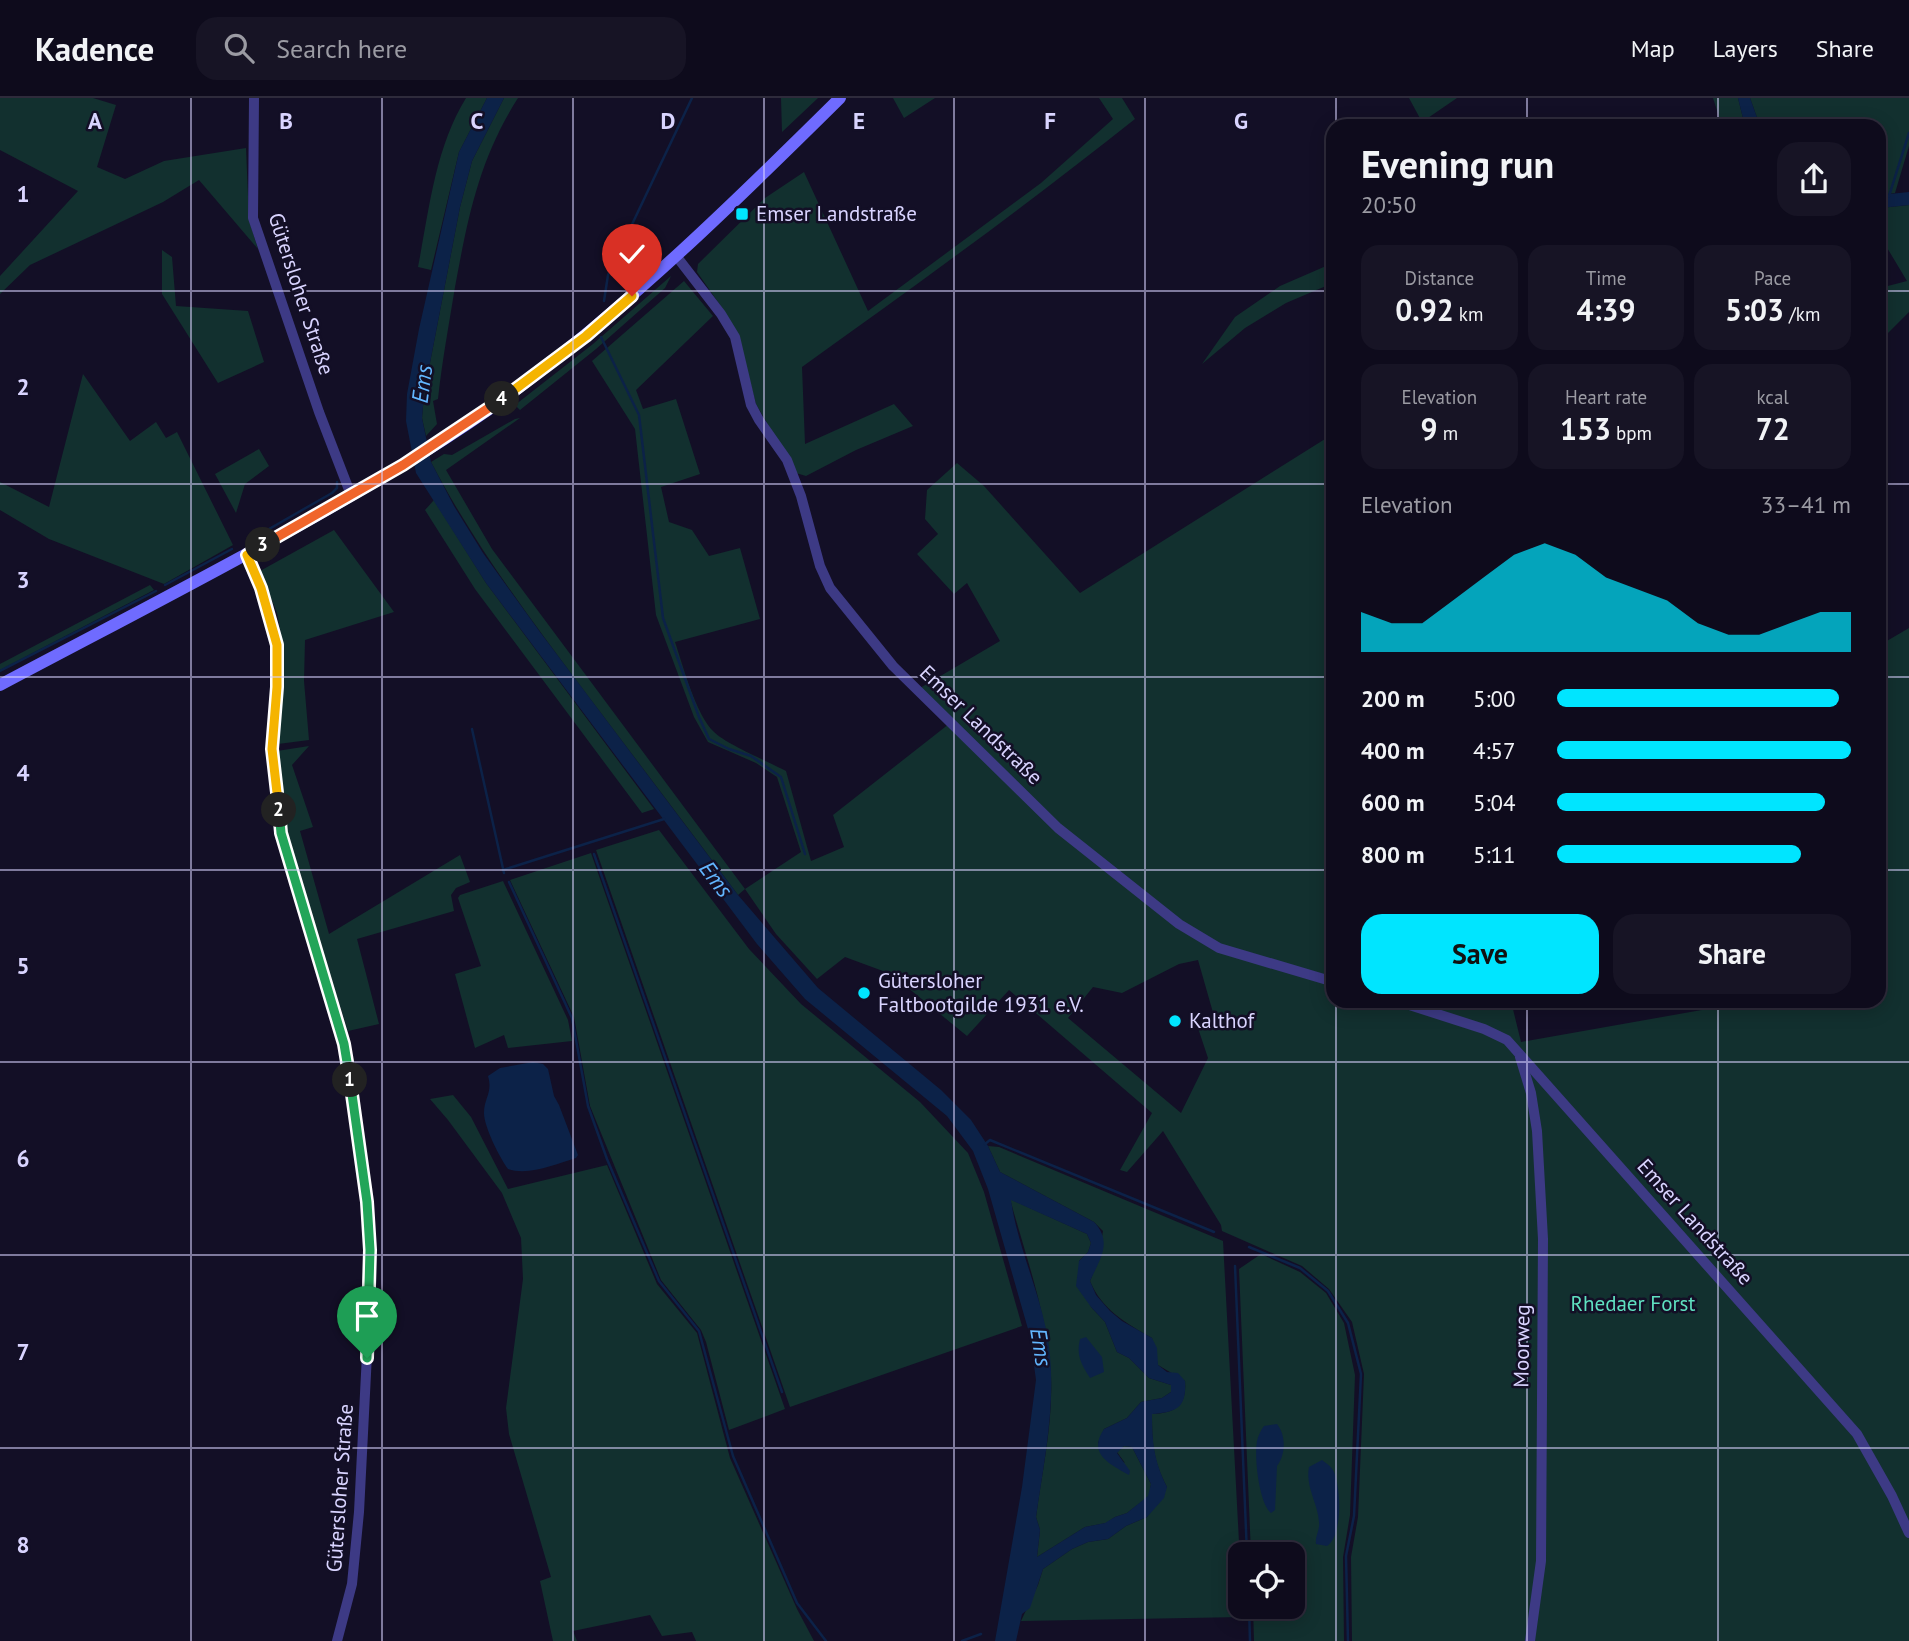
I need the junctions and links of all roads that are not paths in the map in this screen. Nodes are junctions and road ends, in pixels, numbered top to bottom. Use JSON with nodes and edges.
{"nodes":[{"id":1,"x":254,"y":98,"type":"edge"},
{"id":2,"x":840,"y":98,"type":"edge"},
{"id":3,"x":677,"y":257,"type":"junction"},
{"id":4,"x":351,"y":495,"type":"junction"},
{"id":5,"x":247,"y":555,"type":"junction"},
{"id":6,"x":0,"y":685,"type":"edge"},
{"id":7,"x":1326,"y":980,"type":"edge"},
{"id":8,"x":1417,"y":1008,"type":"edge"},
{"id":9,"x":1519,"y":1053,"type":"junction"},
{"id":10,"x":1909,"y":1533,"type":"edge"},
{"id":11,"x":337,"y":1641,"type":"edge"},
{"id":12,"x":1530,"y":1641,"type":"edge"}],
"edges":[{"from":1,"to":4,"type":"street","name":"Gütersloher Straße"},
{"from":2,"to":3,"type":"main road"},
{"from":3,"to":4,"type":"main road"},
{"from":3,"to":7,"type":"street","name":"Emser Landstraße"},
{"from":4,"to":5,"type":"main road"},
{"from":5,"to":6,"type":"main road"},
{"from":5,"to":11,"type":"street","name":"Gütersloher Straße"},
{"from":8,"to":9,"type":"street","name":"Emser Landstraße"},
{"from":9,"to":10,"type":"street","name":"Emser Landstraße"},
{"from":9,"to":12,"type":"street","name":"Moorweg"}]}
